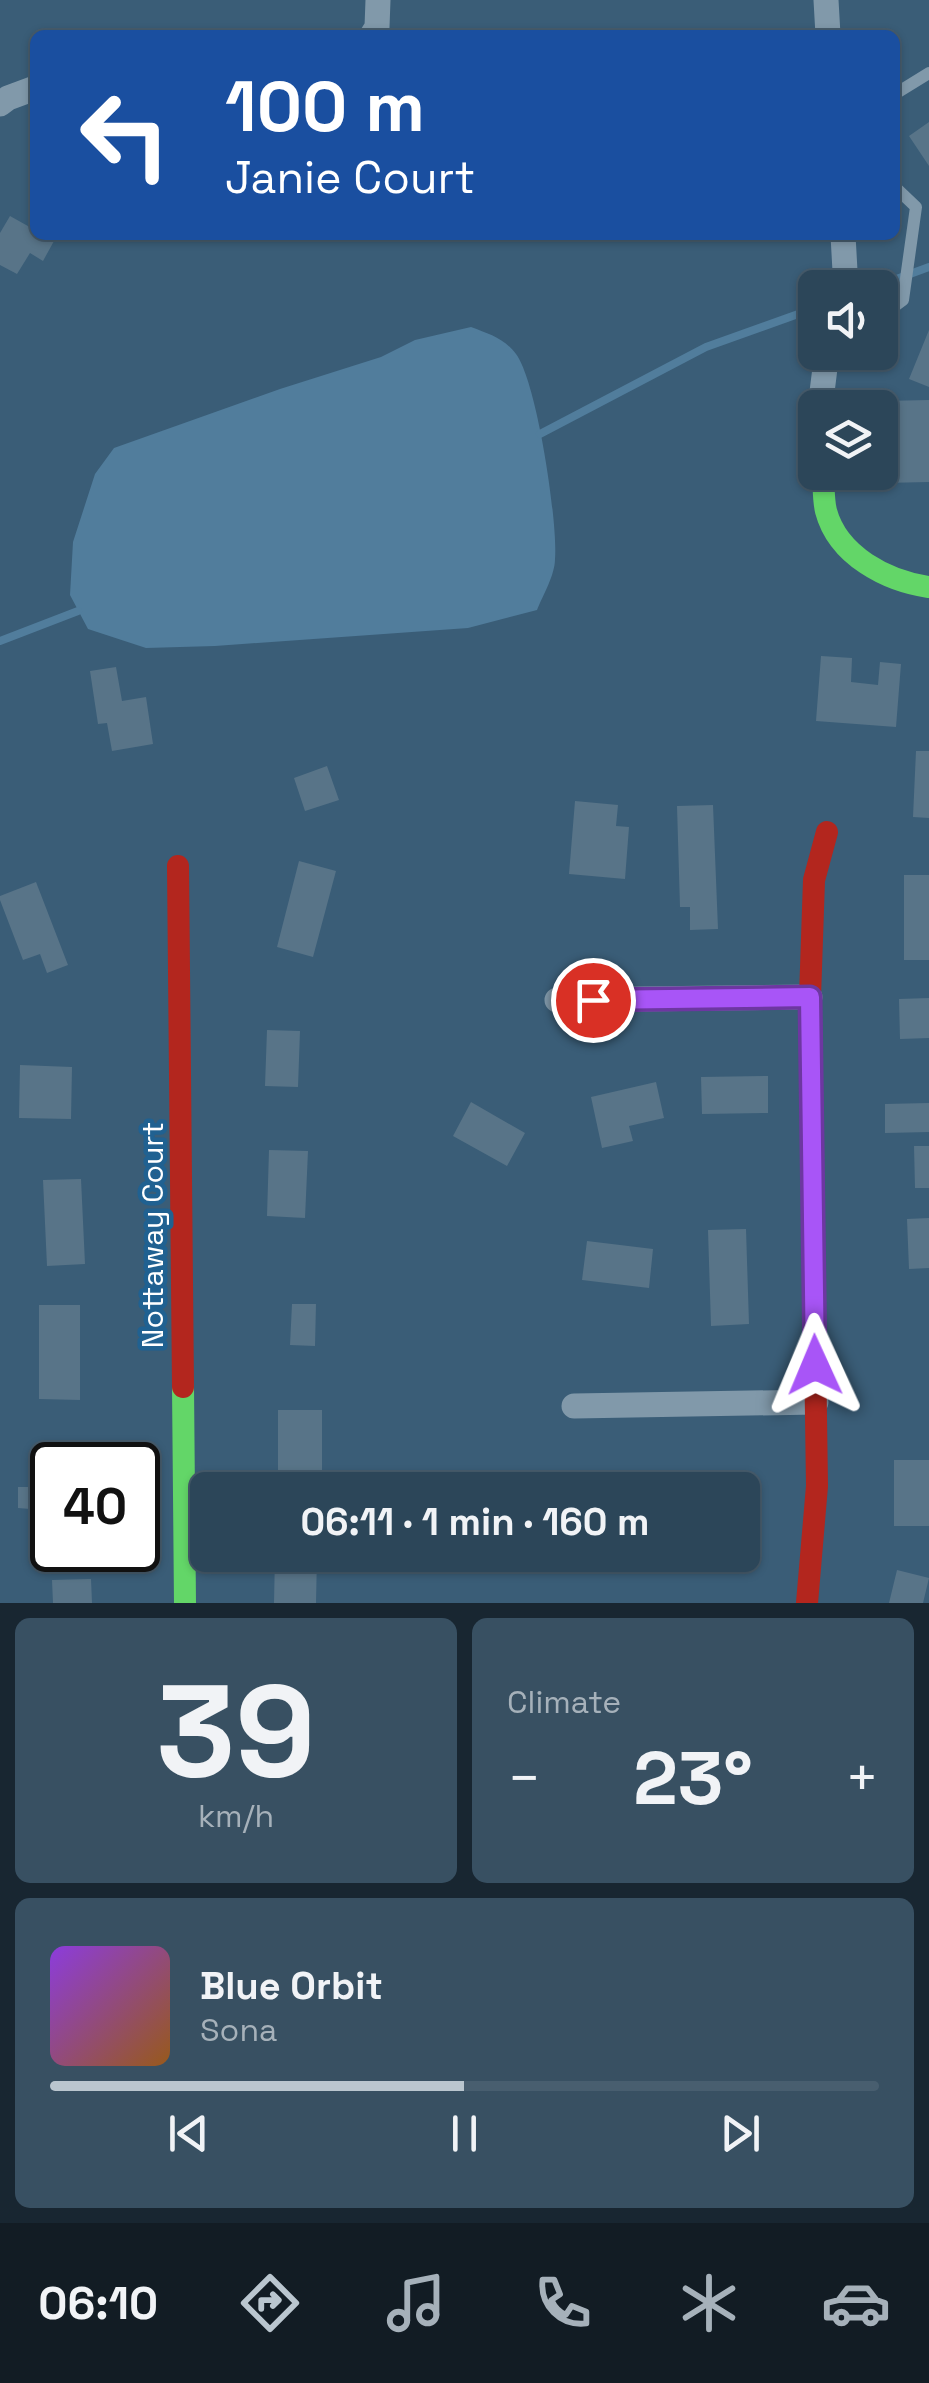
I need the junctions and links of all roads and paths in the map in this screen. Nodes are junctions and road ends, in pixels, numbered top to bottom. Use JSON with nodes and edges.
{"nodes":[{"id":1,"x":378,"y":0,"type":"edge"},
{"id":2,"x":826,"y":0,"type":"edge"},
{"id":3,"x":375,"y":30,"type":"edge"},
{"id":4,"x":828,"y":30,"type":"edge"},
{"id":5,"x":929,"y":73,"type":"edge"},
{"id":6,"x":30,"y":90,"type":"edge"},
{"id":7,"x":900,"y":91,"type":"edge"},
{"id":8,"x":0,"y":104,"type":"edge"},
{"id":9,"x":900,"y":192,"type":"edge"},
{"id":10,"x":842,"y":240,"type":"edge"},
{"id":11,"x":845,"y":270,"type":"edge"},
{"id":12,"x":898,"y":304,"type":"edge"},
{"id":13,"x":825,"y":490,"type":"edge"},
{"id":14,"x":929,"y":587,"type":"edge"},
{"id":15,"x":826,"y":832,"type":"dead end"},
{"id":16,"x":178,"y":866,"type":"dead end"},
{"id":17,"x":810,"y":997,"type":"junction"},
{"id":18,"x":557,"y":1000,"type":"dead end"},
{"id":19,"x":816,"y":1402,"type":"junction"},
{"id":20,"x":574,"y":1406,"type":"dead end"},
{"id":21,"x":184,"y":1603,"type":"edge"},
{"id":22,"x":808,"y":1603,"type":"edge"}],
"edges":[{"from":1,"to":3,"type":"street"},
{"from":2,"to":4,"type":"street"},
{"from":5,"to":7,"type":"lane"},
{"from":6,"to":8,"type":"street"},
{"from":9,"to":12,"type":"lane"},
{"from":10,"to":11,"type":"street"},
{"from":13,"to":14,"type":"street"},
{"from":15,"to":17,"type":"street"},
{"from":16,"to":21,"type":"street","name":"Nottaway Court"},
{"from":17,"to":18,"type":"street"},
{"from":17,"to":19,"type":"street"},
{"from":19,"to":20,"type":"street"},
{"from":19,"to":22,"type":"street"}]}
